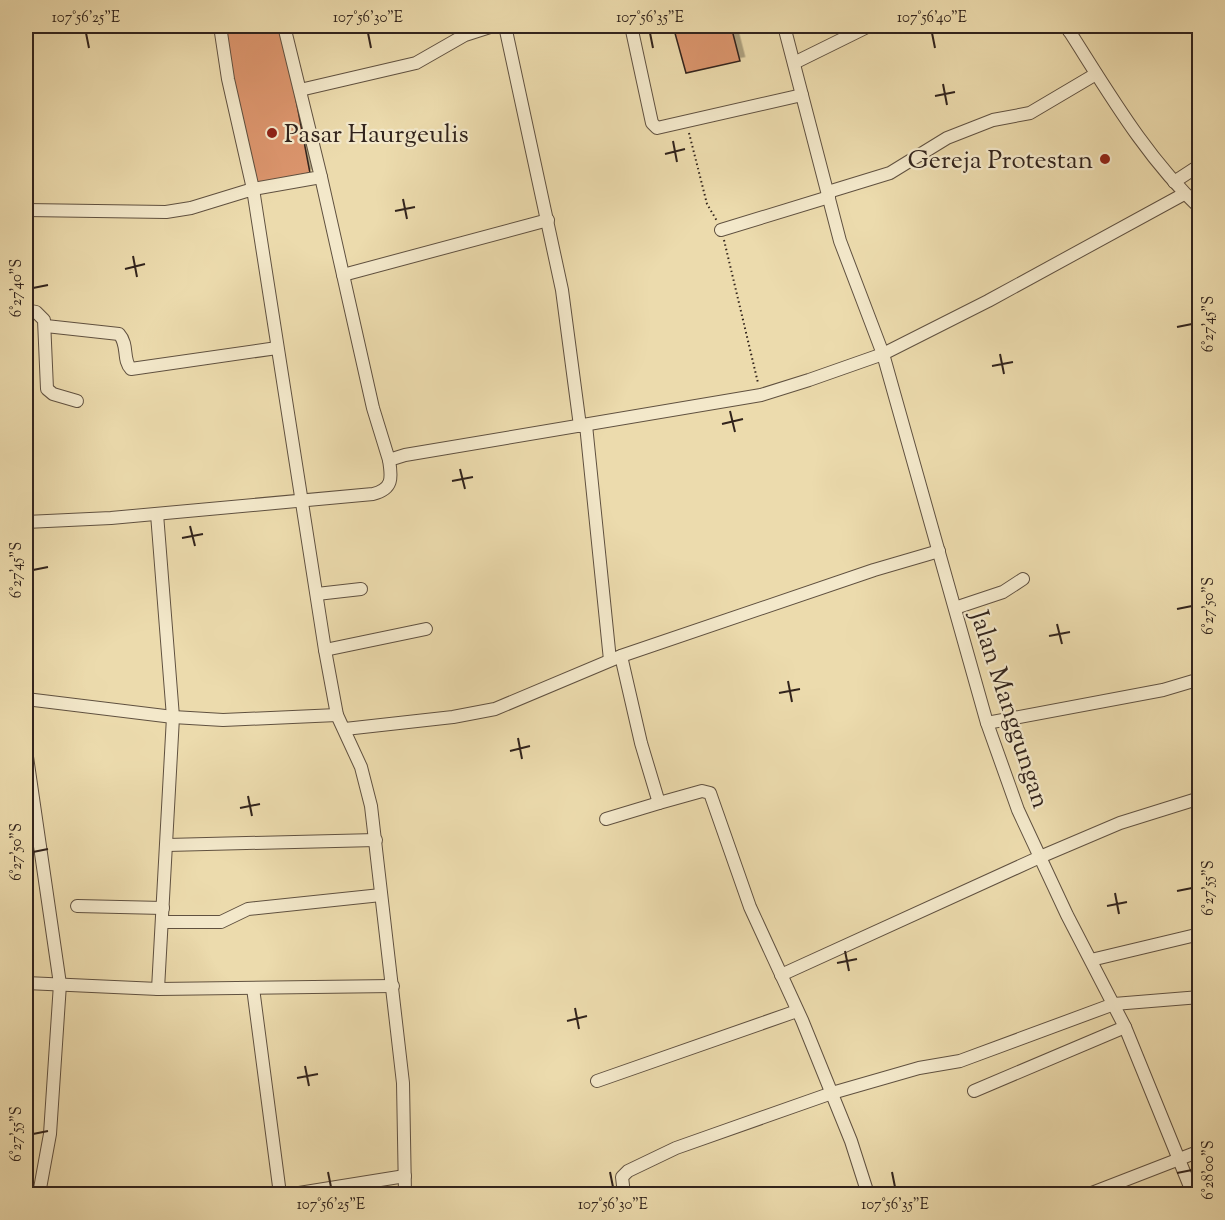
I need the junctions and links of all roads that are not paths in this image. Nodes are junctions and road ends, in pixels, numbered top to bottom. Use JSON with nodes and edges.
{"nodes":[{"id":1,"x":220,"y":26,"type":"edge"},
{"id":2,"x":284,"y":26,"type":"edge"},
{"id":3,"x":493,"y":26,"type":"edge"},
{"id":4,"x":506,"y":26,"type":"edge"},
{"id":5,"x":631,"y":26,"type":"edge"},
{"id":6,"x":784,"y":26,"type":"edge"},
{"id":7,"x":869,"y":26,"type":"edge"},
{"id":8,"x":1072,"y":27,"type":"edge"},
{"id":9,"x":794,"y":63,"type":"junction"},
{"id":10,"x":1096,"y":74,"type":"junction"},
{"id":11,"x":300,"y":90,"type":"junction"},
{"id":12,"x":802,"y":95,"type":"junction"},
{"id":13,"x":1200,"y":165,"type":"edge"},
{"id":14,"x":321,"y":177,"type":"junction"},
{"id":15,"x":1174,"y":182,"type":"junction"},
{"id":16,"x":253,"y":189,"type":"junction"},
{"id":17,"x":1184,"y":194,"type":"junction"},
{"id":18,"x":828,"y":195,"type":"junction"},
{"id":19,"x":1200,"y":208,"type":"edge"},
{"id":20,"x":26,"y":210,"type":"edge"},
{"id":21,"x":548,"y":220,"type":"junction"},
{"id":22,"x":721,"y":230,"type":"road end"},
{"id":23,"x":343,"y":275,"type":"junction"},
{"id":24,"x":26,"y":310,"type":"edge"},
{"id":25,"x":45,"y":326,"type":"junction"},
{"id":26,"x":277,"y":348,"type":"junction"},
{"id":27,"x":883,"y":354,"type":"junction"},
{"id":28,"x":77,"y":401,"type":"dead end"},
{"id":29,"x":583,"y":425,"type":"junction"},
{"id":30,"x":388,"y":460,"type":"junction"},
{"id":31,"x":303,"y":500,"type":"junction"},
{"id":32,"x":157,"y":514,"type":"junction"},
{"id":33,"x":26,"y":522,"type":"edge"},
{"id":34,"x":939,"y":551,"type":"junction"},
{"id":35,"x":1023,"y":579,"type":"dead end"},
{"id":36,"x":361,"y":589,"type":"dead end"},
{"id":37,"x":317,"y":594,"type":"junction"},
{"id":38,"x":955,"y":608,"type":"junction"},
{"id":39,"x":426,"y":629,"type":"dead end"},
{"id":40,"x":325,"y":650,"type":"junction"},
{"id":41,"x":616,"y":658,"type":"junction"},
{"id":42,"x":1200,"y":679,"type":"edge"},
{"id":43,"x":26,"y":699,"type":"edge"},
{"id":44,"x":337,"y":715,"type":"junction"},
{"id":45,"x":172,"y":717,"type":"junction"},
{"id":46,"x":987,"y":723,"type":"junction"},
{"id":47,"x":345,"y":729,"type":"junction"},
{"id":48,"x":26,"y":750,"type":"edge"},
{"id":49,"x":1200,"y":798,"type":"edge"},
{"id":50,"x":658,"y":803,"type":"junction"},
{"id":51,"x":606,"y":819,"type":"dead end"},
{"id":52,"x":376,"y":840,"type":"junction"},
{"id":53,"x":167,"y":845,"type":"junction"},
{"id":54,"x":1040,"y":857,"type":"junction"},
{"id":55,"x":381,"y":895,"type":"junction"},
{"id":56,"x":77,"y":906,"type":"dead end"},
{"id":57,"x":164,"y":909,"type":"junction"},
{"id":58,"x":163,"y":922,"type":"junction"},
{"id":59,"x":1200,"y":934,"type":"edge"},
{"id":60,"x":1091,"y":960,"type":"junction"},
{"id":61,"x":781,"y":975,"type":"junction"},
{"id":62,"x":26,"y":982,"type":"edge"},
{"id":63,"x":60,"y":984,"type":"junction"},
{"id":64,"x":393,"y":986,"type":"junction"},
{"id":65,"x":253,"y":988,"type":"junction"},
{"id":66,"x":158,"y":989,"type":"junction"},
{"id":67,"x":1200,"y":997,"type":"edge"},
{"id":68,"x":1114,"y":1004,"type":"junction"},
{"id":69,"x":797,"y":1011,"type":"junction"},
{"id":70,"x":1125,"y":1027,"type":"junction"},
{"id":71,"x":597,"y":1081,"type":"dead end"},
{"id":72,"x":974,"y":1091,"type":"dead end"},
{"id":73,"x":832,"y":1093,"type":"junction"},
{"id":74,"x":1200,"y":1151,"type":"edge"},
{"id":75,"x":1180,"y":1157,"type":"junction"},
{"id":76,"x":405,"y":1176,"type":"junction"},
{"id":77,"x":39,"y":1194,"type":"edge"},
{"id":78,"x":280,"y":1194,"type":"edge"},
{"id":79,"x":293,"y":1194,"type":"edge"},
{"id":80,"x":405,"y":1194,"type":"edge"},
{"id":81,"x":624,"y":1194,"type":"edge"},
{"id":82,"x":868,"y":1194,"type":"edge"},
{"id":83,"x":1089,"y":1194,"type":"edge"},
{"id":84,"x":1193,"y":1194,"type":"edge"}],
"edges":[{"from":1,"to":16,"type":"street"},
{"from":2,"to":11,"type":"street"},
{"from":3,"to":11,"type":"street"},
{"from":4,"to":21,"type":"street"},
{"from":5,"to":12,"type":"street"},
{"from":6,"to":9,"type":"street","name":"Jalan Manggungan"},
{"from":7,"to":9,"type":"street"},
{"from":8,"to":10,"type":"street"},
{"from":9,"to":12,"type":"street","name":"Jalan Manggungan"},
{"from":10,"to":15,"type":"street"},
{"from":10,"to":18,"type":"street"},
{"from":11,"to":14,"type":"street"},
{"from":12,"to":18,"type":"street","name":"Jalan Manggungan"},
{"from":13,"to":15,"type":"street"},
{"from":14,"to":16,"type":"street"},
{"from":14,"to":23,"type":"street"},
{"from":15,"to":17,"type":"street"},
{"from":16,"to":20,"type":"street"},
{"from":16,"to":26,"type":"street"},
{"from":17,"to":19,"type":"street"},
{"from":17,"to":27,"type":"street"},
{"from":18,"to":22,"type":"street"},
{"from":18,"to":27,"type":"street","name":"Jalan Manggungan"},
{"from":21,"to":23,"type":"street"},
{"from":21,"to":29,"type":"street"},
{"from":23,"to":30,"type":"street"},
{"from":24,"to":25,"type":"street"},
{"from":25,"to":26,"type":"street"},
{"from":25,"to":28,"type":"street"},
{"from":26,"to":31,"type":"street"},
{"from":27,"to":29,"type":"street"},
{"from":27,"to":34,"type":"street","name":"Jalan Manggungan"},
{"from":29,"to":30,"type":"street"},
{"from":29,"to":41,"type":"street"},
{"from":30,"to":31,"type":"street"},
{"from":31,"to":32,"type":"street"},
{"from":31,"to":37,"type":"street"},
{"from":32,"to":33,"type":"street"},
{"from":32,"to":45,"type":"street"},
{"from":34,"to":38,"type":"street","name":"Jalan Manggungan"},
{"from":34,"to":41,"type":"street"},
{"from":35,"to":38,"type":"street"},
{"from":36,"to":37,"type":"street"},
{"from":37,"to":40,"type":"street"},
{"from":38,"to":46,"type":"street","name":"Jalan Manggungan"},
{"from":39,"to":40,"type":"street"},
{"from":40,"to":44,"type":"street"},
{"from":41,"to":47,"type":"street"},
{"from":41,"to":50,"type":"street"},
{"from":42,"to":46,"type":"street"},
{"from":43,"to":45,"type":"street"},
{"from":44,"to":45,"type":"street"},
{"from":44,"to":47,"type":"street"},
{"from":45,"to":53,"type":"street"},
{"from":46,"to":54,"type":"street","name":"Jalan Manggungan"},
{"from":47,"to":52,"type":"street"},
{"from":48,"to":63,"type":"street"},
{"from":49,"to":54,"type":"street"},
{"from":50,"to":51,"type":"street"},
{"from":50,"to":61,"type":"street"},
{"from":52,"to":53,"type":"street"},
{"from":52,"to":55,"type":"street"},
{"from":53,"to":57,"type":"street"},
{"from":54,"to":60,"type":"street","name":"Jalan Manggungan"},
{"from":54,"to":61,"type":"street"},
{"from":55,"to":58,"type":"street"},
{"from":55,"to":64,"type":"street"},
{"from":56,"to":57,"type":"street"},
{"from":57,"to":58,"type":"street"},
{"from":58,"to":66,"type":"street"},
{"from":59,"to":60,"type":"street"},
{"from":60,"to":68,"type":"street","name":"Jalan Manggungan"},
{"from":61,"to":69,"type":"street"},
{"from":62,"to":63,"type":"street"},
{"from":63,"to":66,"type":"street"},
{"from":63,"to":77,"type":"street"},
{"from":64,"to":65,"type":"street"},
{"from":64,"to":76,"type":"street"},
{"from":65,"to":66,"type":"street"},
{"from":65,"to":78,"type":"street"},
{"from":67,"to":68,"type":"street"},
{"from":68,"to":70,"type":"street","name":"Jalan Manggungan"},
{"from":68,"to":73,"type":"street"},
{"from":69,"to":71,"type":"street"},
{"from":69,"to":73,"type":"street"},
{"from":70,"to":72,"type":"street"},
{"from":70,"to":75,"type":"street","name":"Jalan Manggungan"},
{"from":73,"to":81,"type":"street"},
{"from":73,"to":82,"type":"street"},
{"from":74,"to":75,"type":"street"},
{"from":75,"to":83,"type":"street"},
{"from":75,"to":84,"type":"street","name":"Jalan Manggungan"},
{"from":76,"to":79,"type":"street"},
{"from":76,"to":80,"type":"street"}]}
